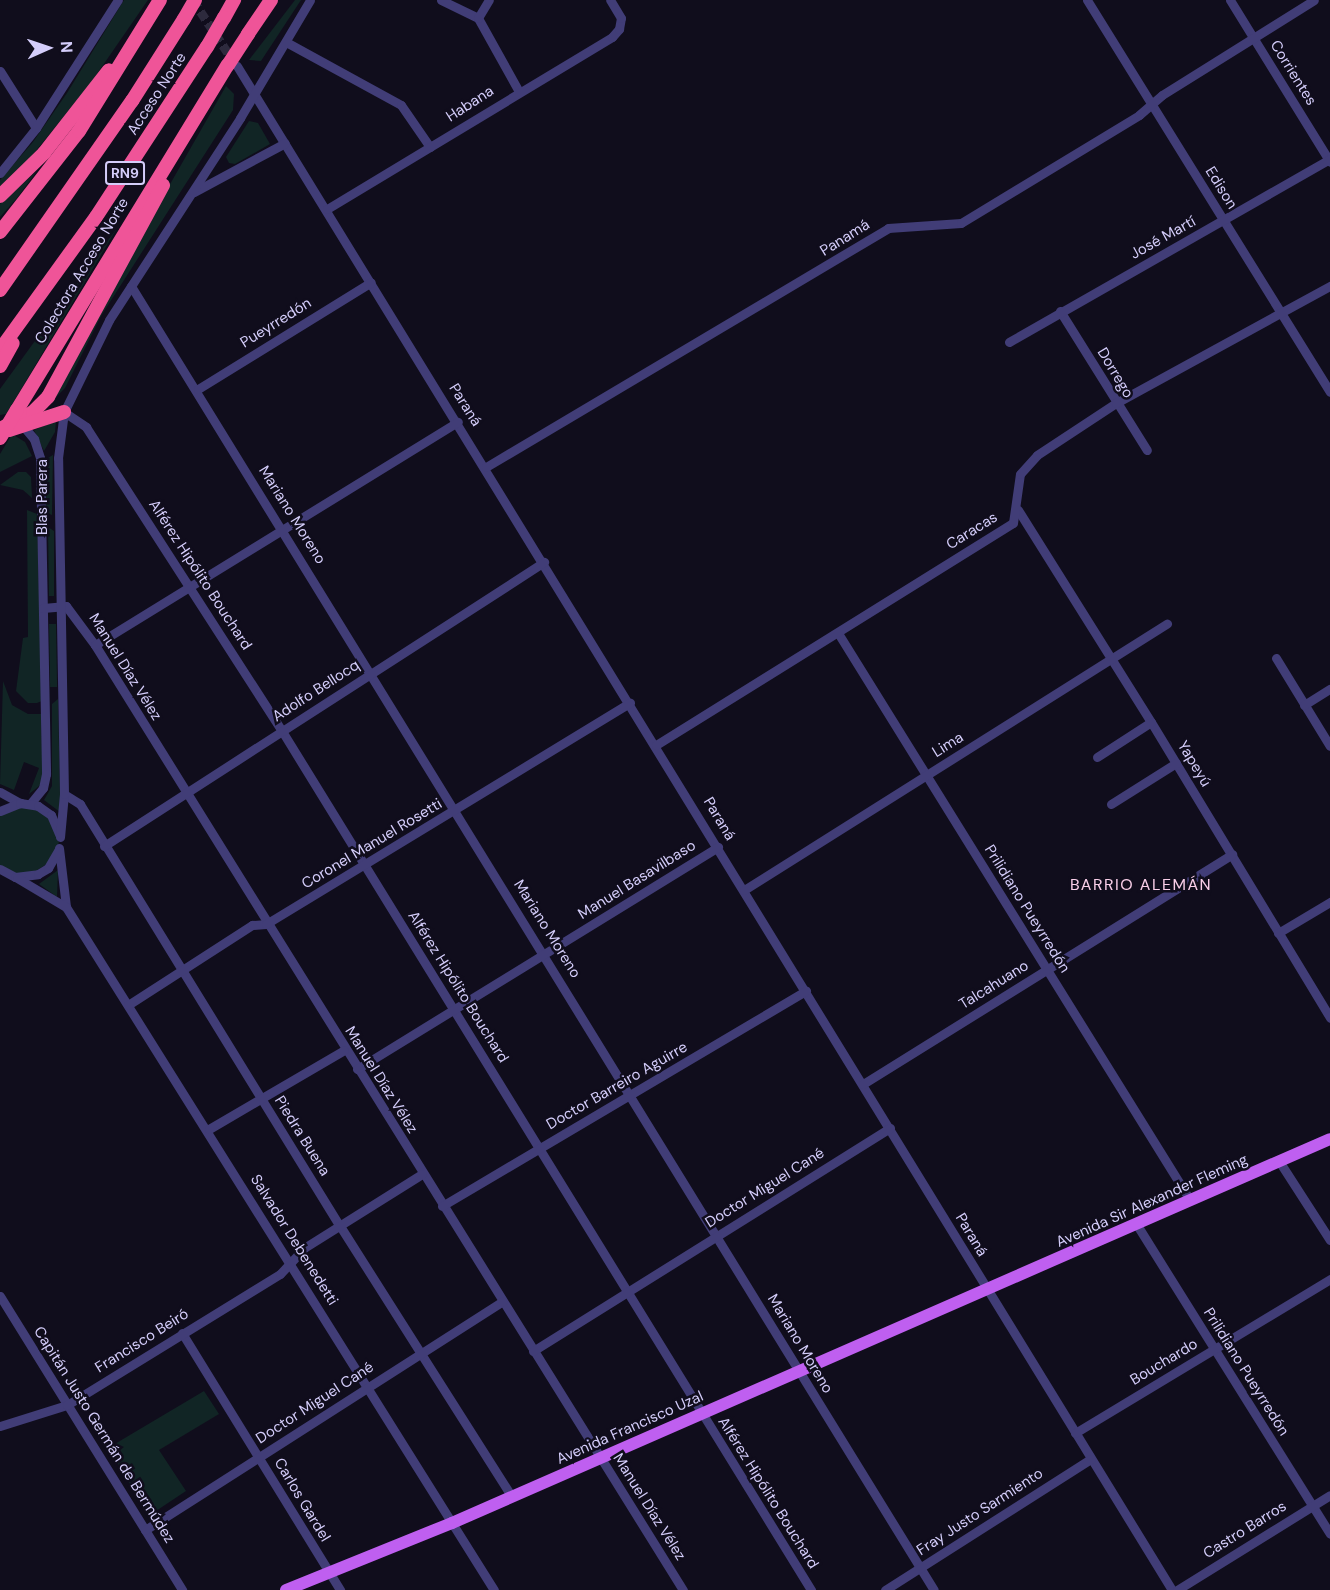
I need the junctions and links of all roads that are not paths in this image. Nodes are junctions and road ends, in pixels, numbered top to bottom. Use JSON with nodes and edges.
{"nodes":[{"id":1,"x":118,"y":0,"type":"edge"},
{"id":2,"x":195,"y":0,"type":"edge"},
{"id":3,"x":234,"y":0,"type":"edge"},
{"id":4,"x":271,"y":0,"type":"edge"},
{"id":5,"x":310,"y":0,"type":"edge"},
{"id":6,"x":441,"y":0,"type":"edge"},
{"id":7,"x":489,"y":0,"type":"edge"},
{"id":8,"x":610,"y":0,"type":"edge"},
{"id":9,"x":1087,"y":0,"type":"edge"},
{"id":10,"x":1230,"y":0,"type":"edge"},
{"id":11,"x":1314,"y":0,"type":"edge"},
{"id":12,"x":158,"y":4,"type":"edge"},
{"id":13,"x":477,"y":18,"type":"junction"},
{"id":14,"x":1253,"y":38,"type":"junction"},
{"id":15,"x":286,"y":42,"type":"junction"},
{"id":16,"x":237,"y":66,"type":"tunnel mouth"},
{"id":17,"x":0,"y":71,"type":"edge"},
{"id":18,"x":518,"y":90,"type":"junction"},
{"id":19,"x":255,"y":94,"type":"junction"},
{"id":20,"x":208,"y":96,"type":"junction"},
{"id":21,"x":1152,"y":104,"type":"junction"},
{"id":22,"x":36,"y":128,"type":"junction"},
{"id":23,"x":285,"y":143,"type":"junction"},
{"id":24,"x":430,"y":147,"type":"junction"},
{"id":25,"x":1330,"y":161,"type":"edge"},
{"id":26,"x":0,"y":173,"type":"edge"},
{"id":27,"x":192,"y":194,"type":"junction"},
{"id":28,"x":0,"y":196,"type":"edge"},
{"id":29,"x":327,"y":209,"type":"junction"},
{"id":30,"x":1224,"y":222,"type":"junction"},
{"id":31,"x":42,"y":230,"type":"junction"},
{"id":32,"x":0,"y":232,"type":"edge"},
{"id":33,"x":0,"y":275,"type":"edge"},
{"id":34,"x":370,"y":282,"type":"junction"},
{"id":35,"x":131,"y":286,"type":"junction"},
{"id":36,"x":1330,"y":286,"type":"edge"},
{"id":37,"x":0,"y":290,"type":"edge"},
{"id":38,"x":40,"y":297,"type":"junction"},
{"id":39,"x":1060,"y":311,"type":"junction"},
{"id":40,"x":1282,"y":314,"type":"junction"},
{"id":41,"x":1009,"y":342,"type":"dead end"},
{"id":42,"x":0,"y":350,"type":"edge"},
{"id":43,"x":0,"y":366,"type":"edge"},
{"id":44,"x":198,"y":389,"type":"junction"},
{"id":45,"x":1330,"y":393,"type":"edge"},
{"id":46,"x":1116,"y":403,"type":"junction"},
{"id":47,"x":64,"y":412,"type":"junction"},
{"id":48,"x":458,"y":422,"type":"junction"},
{"id":49,"x":24,"y":427,"type":"junction"},
{"id":50,"x":0,"y":431,"type":"edge"},
{"id":51,"x":0,"y":438,"type":"edge"},
{"id":52,"x":1147,"y":450,"type":"dead end"},
{"id":53,"x":486,"y":466,"type":"junction"},
{"id":54,"x":1018,"y":510,"type":"junction"},
{"id":55,"x":284,"y":530,"type":"junction"},
{"id":56,"x":544,"y":562,"type":"junction"},
{"id":57,"x":190,"y":586,"type":"junction"},
{"id":58,"x":59,"y":605,"type":"junction"},
{"id":59,"x":43,"y":608,"type":"junction"},
{"id":60,"x":1167,"y":624,"type":"dead end"},
{"id":61,"x":838,"y":633,"type":"junction"},
{"id":62,"x":95,"y":645,"type":"junction"},
{"id":63,"x":1276,"y":658,"type":"dead end"},
{"id":64,"x":1111,"y":660,"type":"junction"},
{"id":65,"x":372,"y":673,"type":"junction"},
{"id":66,"x":1330,"y":689,"type":"edge"},
{"id":67,"x":630,"y":703,"type":"junction"},
{"id":68,"x":1304,"y":705,"type":"junction"},
{"id":69,"x":1151,"y":722,"type":"junction"},
{"id":70,"x":282,"y":731,"type":"junction"},
{"id":71,"x":656,"y":745,"type":"junction"},
{"id":72,"x":1330,"y":747,"type":"edge"},
{"id":73,"x":1097,"y":757,"type":"dead end"},
{"id":74,"x":1176,"y":763,"type":"junction"},
{"id":75,"x":927,"y":776,"type":"junction"},
{"id":76,"x":0,"y":792,"type":"edge"},
{"id":77,"x":186,"y":792,"type":"junction"},
{"id":78,"x":64,"y":794,"type":"junction"},
{"id":79,"x":20,"y":803,"type":"junction"},
{"id":80,"x":31,"y":803,"type":"junction"},
{"id":81,"x":1111,"y":804,"type":"dead end"},
{"id":82,"x":0,"y":811,"type":"edge"},
{"id":83,"x":457,"y":811,"type":"junction"},
{"id":84,"x":60,"y":837,"type":"junction"},
{"id":85,"x":104,"y":846,"type":"junction"},
{"id":86,"x":718,"y":847,"type":"junction"},
{"id":87,"x":59,"y":848,"type":"junction"},
{"id":88,"x":1232,"y":854,"type":"junction"},
{"id":89,"x":365,"y":865,"type":"junction"},
{"id":90,"x":0,"y":869,"type":"edge"},
{"id":91,"x":15,"y":877,"type":"junction"},
{"id":92,"x":744,"y":890,"type":"junction"},
{"id":93,"x":1330,"y":902,"type":"edge"},
{"id":94,"x":66,"y":907,"type":"junction"},
{"id":95,"x":266,"y":924,"type":"junction"},
{"id":96,"x":1278,"y":933,"type":"junction"},
{"id":97,"x":546,"y":955,"type":"junction"},
{"id":98,"x":1047,"y":970,"type":"junction"},
{"id":99,"x":181,"y":971,"type":"junction"},
{"id":100,"x":806,"y":991,"type":"junction"},
{"id":101,"x":128,"y":1005,"type":"junction"},
{"id":102,"x":455,"y":1010,"type":"junction"},
{"id":103,"x":1330,"y":1018,"type":"edge"},
{"id":104,"x":344,"y":1050,"type":"junction"},
{"id":105,"x":357,"y":1069,"type":"junction"},
{"id":106,"x":863,"y":1084,"type":"junction"},
{"id":107,"x":633,"y":1096,"type":"junction"},
{"id":108,"x":261,"y":1098,"type":"junction"},
{"id":109,"x":890,"y":1128,"type":"junction"},
{"id":110,"x":209,"y":1129,"type":"junction"},
{"id":111,"x":1330,"y":1139,"type":"edge"},
{"id":112,"x":541,"y":1148,"type":"junction"},
{"id":113,"x":1279,"y":1161,"type":"junction"},
{"id":114,"x":422,"y":1174,"type":"junction"},
{"id":115,"x":1190,"y":1200,"type":"junction"},
{"id":116,"x":442,"y":1206,"type":"junction"},
{"id":117,"x":1137,"y":1225,"type":"junction"},
{"id":118,"x":340,"y":1226,"type":"junction"},
{"id":119,"x":718,"y":1235,"type":"junction"},
{"id":120,"x":1330,"y":1240,"type":"edge"},
{"id":121,"x":290,"y":1262,"type":"junction"},
{"id":122,"x":1330,"y":1279,"type":"edge"},
{"id":123,"x":628,"y":1290,"type":"junction"},
{"id":124,"x":986,"y":1290,"type":"junction"},
{"id":125,"x":0,"y":1296,"type":"edge"},
{"id":126,"x":502,"y":1302,"type":"junction"},
{"id":127,"x":182,"y":1333,"type":"junction"},
{"id":128,"x":1214,"y":1349,"type":"junction"},
{"id":129,"x":533,"y":1351,"type":"junction"},
{"id":130,"x":421,"y":1354,"type":"junction"},
{"id":131,"x":797,"y":1371,"type":"junction"},
{"id":132,"x":368,"y":1388,"type":"junction"},
{"id":133,"x":67,"y":1405,"type":"junction"},
{"id":134,"x":701,"y":1413,"type":"junction"},
{"id":135,"x":0,"y":1426,"type":"edge"},
{"id":136,"x":1075,"y":1433,"type":"junction"},
{"id":137,"x":259,"y":1457,"type":"junction"},
{"id":138,"x":601,"y":1458,"type":"junction"},
{"id":139,"x":1091,"y":1459,"type":"junction"},
{"id":140,"x":1330,"y":1495,"type":"edge"},
{"id":141,"x":512,"y":1497,"type":"junction"},
{"id":142,"x":1312,"y":1506,"type":"junction"},
{"id":143,"x":452,"y":1523,"type":"junction"},
{"id":144,"x":145,"y":1530,"type":"junction"},
{"id":145,"x":1330,"y":1534,"type":"edge"},
{"id":146,"x":920,"y":1568,"type":"junction"},
{"id":147,"x":329,"y":1572,"type":"junction"},
{"id":148,"x":182,"y":1590,"type":"edge"},
{"id":149,"x":286,"y":1590,"type":"edge"},
{"id":150,"x":340,"y":1590,"type":"edge"},
{"id":151,"x":492,"y":1590,"type":"edge"},
{"id":152,"x":682,"y":1590,"type":"edge"},
{"id":153,"x":811,"y":1590,"type":"edge"},
{"id":154,"x":885,"y":1590,"type":"edge"},
{"id":155,"x":934,"y":1590,"type":"edge"},
{"id":156,"x":1174,"y":1590,"type":"edge"}],
"edges":[{"from":1,"to":22,"type":"street"},
{"from":2,"to":31,"type":"highway","name":"Acceso Norte","number":"RN9","bridge":true},
{"from":3,"to":38,"type":"highway","name":"Acceso Norte","number":"RN9","bridge":true},
{"from":4,"to":20,"type":"highway","name":"Colectora Acceso Norte","bridge":true},
{"from":5,"to":15,"type":"street","name":"Blas Parera"},
{"from":6,"to":13,"type":"street"},
{"from":7,"to":13,"type":"street"},
{"from":8,"to":18,"type":"street","name":"Habana"},
{"from":9,"to":21,"type":"street","name":"Edison"},
{"from":10,"to":14,"type":"street","name":"Corrientes"},
{"from":11,"to":14,"type":"street","name":"Panamá"},
{"from":12,"to":28,"type":"highway"},
{"from":12,"to":32,"type":"highway"},
{"from":13,"to":18,"type":"street"},
{"from":14,"to":21,"type":"street","name":"Panamá"},
{"from":14,"to":25,"type":"street","name":"Corrientes"},
{"from":15,"to":19,"type":"street","name":"Blas Parera"},
{"from":15,"to":24,"type":"street"},
{"from":16,"to":19,"type":"street","name":"Paraná"},
{"from":17,"to":22,"type":"street"},
{"from":18,"to":24,"type":"street","name":"Habana"},
{"from":19,"to":23,"type":"street","name":"Paraná"},
{"from":19,"to":27,"type":"street","name":"Blas Parera"},
{"from":20,"to":50,"type":"highway"},
{"from":20,"to":51,"type":"highway","name":"Colectora Acceso Norte","bridge":true},
{"from":21,"to":30,"type":"street","name":"Edison"},
{"from":21,"to":53,"type":"street","name":"Panamá"},
{"from":22,"to":26,"type":"street"},
{"from":23,"to":27,"type":"street","name":"Blas Parera"},
{"from":23,"to":29,"type":"street","name":"Paraná"},
{"from":24,"to":29,"type":"street","name":"Habana"},
{"from":25,"to":30,"type":"street","name":"José Martí"},
{"from":27,"to":35,"type":"street","name":"Blas Parera"},
{"from":29,"to":34,"type":"street","name":"Paraná"},
{"from":30,"to":39,"type":"street","name":"José Martí"},
{"from":30,"to":40,"type":"street","name":"Edison"},
{"from":31,"to":33,"type":"highway"},
{"from":31,"to":37,"type":"highway","name":"Acceso Norte","number":"RN9"},
{"from":34,"to":44,"type":"street","name":"Pueyrredón"},
{"from":34,"to":48,"type":"street","name":"Paraná"},
{"from":35,"to":44,"type":"street","name":"Mariano Moreno"},
{"from":35,"to":47,"type":"street","name":"Blas Parera"},
{"from":36,"to":40,"type":"street","name":"Caracas"},
{"from":38,"to":42,"type":"highway","name":"Acceso Norte","number":"RN9"},
{"from":38,"to":43,"type":"highway"},
{"from":39,"to":41,"type":"street","name":"José Martí"},
{"from":39,"to":46,"type":"street","name":"Dorrego"},
{"from":40,"to":45,"type":"street","name":"Edison"},
{"from":40,"to":46,"type":"street","name":"Caracas"},
{"from":44,"to":55,"type":"street","name":"Mariano Moreno"},
{"from":46,"to":52,"type":"street","name":"Dorrego"},
{"from":46,"to":54,"type":"street","name":"Caracas"},
{"from":47,"to":49,"type":"highway"},
{"from":47,"to":57,"type":"street","name":"Alférez Hipólito Bouchard"},
{"from":47,"to":58,"type":"street","name":"Blas Parera"},
{"from":48,"to":53,"type":"street","name":"Paraná"},
{"from":48,"to":55,"type":"street"},
{"from":49,"to":50,"type":"highway"},
{"from":49,"to":59,"type":"street","name":"Blas Parera"},
{"from":53,"to":56,"type":"street","name":"Paraná"},
{"from":54,"to":61,"type":"street","name":"Caracas"},
{"from":54,"to":64,"type":"street","name":"Yapeyú"},
{"from":55,"to":57,"type":"street"},
{"from":55,"to":65,"type":"street","name":"Mariano Moreno"},
{"from":56,"to":65,"type":"street","name":"Adolfo Bellocq"},
{"from":56,"to":67,"type":"street","name":"Paraná"},
{"from":57,"to":62,"type":"street"},
{"from":57,"to":70,"type":"street","name":"Alférez Hipólito Bouchard"},
{"from":58,"to":59,"type":"street"},
{"from":58,"to":62,"type":"street","name":"Manuel Díaz Vélez"},
{"from":58,"to":78,"type":"street","name":"Blas Parera"},
{"from":59,"to":80,"type":"street","name":"Blas Parera"},
{"from":60,"to":64,"type":"street","name":"Lima"},
{"from":61,"to":71,"type":"street","name":"Caracas"},
{"from":61,"to":75,"type":"street","name":"Prilidiano Pueyrredón"},
{"from":62,"to":77,"type":"street","name":"Manuel Díaz Vélez"},
{"from":63,"to":68,"type":"street"},
{"from":64,"to":69,"type":"street","name":"Yapeyú"},
{"from":64,"to":75,"type":"street","name":"Lima"},
{"from":65,"to":70,"type":"street","name":"Adolfo Bellocq"},
{"from":65,"to":83,"type":"street","name":"Mariano Moreno"},
{"from":66,"to":68,"type":"street"},
{"from":67,"to":71,"type":"street","name":"Paraná"},
{"from":67,"to":83,"type":"street","name":"Coronel Manuel Rosetti"},
{"from":68,"to":72,"type":"street"},
{"from":69,"to":73,"type":"street"},
{"from":69,"to":74,"type":"street","name":"Yapeyú"},
{"from":70,"to":77,"type":"street","name":"Adolfo Bellocq"},
{"from":70,"to":89,"type":"street","name":"Alférez Hipólito Bouchard"},
{"from":71,"to":86,"type":"street","name":"Paraná"},
{"from":74,"to":81,"type":"street"},
{"from":74,"to":88,"type":"street","name":"Yapeyú"},
{"from":75,"to":92,"type":"street","name":"Lima"},
{"from":75,"to":98,"type":"street","name":"Prilidiano Pueyrredón"},
{"from":76,"to":79,"type":"street"},
{"from":77,"to":85,"type":"street","name":"Adolfo Bellocq"},
{"from":77,"to":95,"type":"street","name":"Manuel Díaz Vélez"},
{"from":78,"to":84,"type":"street","name":"Blas Parera"},
{"from":78,"to":85,"type":"street","name":"Piedra Buena"},
{"from":79,"to":80,"type":"street"},
{"from":79,"to":82,"type":"street"},
{"from":80,"to":84,"type":"street"},
{"from":83,"to":89,"type":"street","name":"Coronel Manuel Rosetti"},
{"from":83,"to":97,"type":"street","name":"Mariano Moreno"},
{"from":84,"to":87,"type":"street","name":"Blas Parera"},
{"from":85,"to":99,"type":"street","name":"Piedra Buena"},
{"from":86,"to":92,"type":"street","name":"Paraná"},
{"from":86,"to":97,"type":"street","name":"Manuel Basavilbaso"},
{"from":87,"to":91,"type":"street"},
{"from":87,"to":94,"type":"street","name":"Salvador Debenedetti"},
{"from":88,"to":96,"type":"street","name":"Yapeyú"},
{"from":88,"to":98,"type":"street","name":"Talcahuano"},
{"from":89,"to":95,"type":"street","name":"Coronel Manuel Rosetti"},
{"from":89,"to":102,"type":"street","name":"Alférez Hipólito Bouchard"},
{"from":90,"to":91,"type":"street","name":"Salvador Debenedetti"},
{"from":91,"to":94,"type":"street","name":"Salvador Debenedetti"},
{"from":92,"to":100,"type":"street","name":"Paraná"},
{"from":93,"to":96,"type":"street"},
{"from":94,"to":101,"type":"street","name":"Salvador Debenedetti"},
{"from":95,"to":99,"type":"street","name":"Coronel Manuel Rosetti"},
{"from":95,"to":104,"type":"street","name":"Manuel Díaz Vélez"},
{"from":96,"to":103,"type":"street","name":"Yapeyú"},
{"from":97,"to":102,"type":"street","name":"Manuel Basavilbaso"},
{"from":97,"to":107,"type":"street","name":"Mariano Moreno"},
{"from":98,"to":106,"type":"street","name":"Talcahuano"},
{"from":98,"to":115,"type":"street","name":"Prilidiano Pueyrredón"},
{"from":99,"to":101,"type":"street","name":"Coronel Manuel Rosetti"},
{"from":99,"to":108,"type":"street","name":"Piedra Buena"},
{"from":100,"to":106,"type":"street","name":"Paraná"},
{"from":100,"to":107,"type":"street","name":"Doctor Barreiro Aguirre"},
{"from":101,"to":110,"type":"street","name":"Salvador Debenedetti"},
{"from":102,"to":105,"type":"street","name":"Manuel Basavilbaso"},
{"from":102,"to":112,"type":"street","name":"Alférez Hipólito Bouchard"},
{"from":104,"to":105,"type":"street","name":"Manuel Díaz Vélez"},
{"from":104,"to":108,"type":"street"},
{"from":105,"to":114,"type":"street","name":"Manuel Díaz Vélez"},
{"from":106,"to":109,"type":"street","name":"Paraná"},
{"from":107,"to":112,"type":"street","name":"Doctor Barreiro Aguirre"},
{"from":107,"to":119,"type":"street","name":"Mariano Moreno"},
{"from":108,"to":110,"type":"street"},
{"from":108,"to":118,"type":"street","name":"Piedra Buena"},
{"from":109,"to":119,"type":"street","name":"Doctor Miguel Cané"},
{"from":109,"to":124,"type":"street","name":"Paraná"},
{"from":110,"to":121,"type":"street","name":"Salvador Debenedetti"},
{"from":111,"to":113,"type":"main road","name":"Avenida Sir Alexander Fleming"},
{"from":112,"to":116,"type":"street","name":"Doctor Barreiro Aguirre"},
{"from":112,"to":123,"type":"street","name":"Alférez Hipólito Bouchard"},
{"from":113,"to":115,"type":"main road","name":"Avenida Sir Alexander Fleming"},
{"from":113,"to":120,"type":"street"},
{"from":114,"to":116,"type":"street","name":"Manuel Díaz Vélez"},
{"from":114,"to":118,"type":"street"},
{"from":115,"to":117,"type":"main road","name":"Avenida Sir Alexander Fleming"},
{"from":116,"to":126,"type":"street","name":"Manuel Díaz Vélez"},
{"from":117,"to":124,"type":"main road","name":"Avenida Sir Alexander Fleming"},
{"from":117,"to":128,"type":"street","name":"Prilidiano Pueyrredón"},
{"from":118,"to":121,"type":"street"},
{"from":118,"to":130,"type":"street","name":"Piedra Buena"},
{"from":119,"to":123,"type":"street","name":"Doctor Miguel Cané"},
{"from":119,"to":131,"type":"street","name":"Mariano Moreno"},
{"from":121,"to":127,"type":"street","name":"Francisco Beiró"},
{"from":121,"to":132,"type":"street","name":"Salvador Debenedetti"},
{"from":122,"to":128,"type":"street","name":"Bouchardo"},
{"from":123,"to":129,"type":"street","name":"Doctor Miguel Cané"},
{"from":123,"to":134,"type":"street","name":"Alférez Hipólito Bouchard"},
{"from":124,"to":131,"type":"main road","name":"Avenida Francisco Uzal"},
{"from":124,"to":136,"type":"street","name":"Paraná"},
{"from":125,"to":133,"type":"street","name":"Capitán Justo Germán de Bermúdez"},
{"from":126,"to":129,"type":"street","name":"Manuel Díaz Vélez"},
{"from":126,"to":130,"type":"street","name":"Doctor Miguel Cané"},
{"from":127,"to":133,"type":"street","name":"Francisco Beiró"},
{"from":127,"to":137,"type":"street","name":"Carlos Gardel"},
{"from":128,"to":136,"type":"street","name":"Bouchardo"},
{"from":128,"to":142,"type":"street","name":"Prilidiano Pueyrredón"},
{"from":129,"to":138,"type":"street","name":"Manuel Díaz Vélez"},
{"from":130,"to":132,"type":"street","name":"Doctor Miguel Cané"},
{"from":130,"to":141,"type":"street","name":"Piedra Buena"},
{"from":131,"to":134,"type":"main road","name":"Avenida Francisco Uzal"},
{"from":131,"to":146,"type":"street","name":"Mariano Moreno"},
{"from":132,"to":137,"type":"street","name":"Doctor Miguel Cané"},
{"from":132,"to":143,"type":"street","name":"Salvador Debenedetti"},
{"from":133,"to":135,"type":"street","name":"Francisco Beiró"},
{"from":133,"to":144,"type":"street","name":"Capitán Justo Germán de Bermúdez"},
{"from":134,"to":138,"type":"main road","name":"Avenida Francisco Uzal"},
{"from":134,"to":153,"type":"street","name":"Alférez Hipólito Bouchard"},
{"from":136,"to":139,"type":"street","name":"Paraná"},
{"from":137,"to":144,"type":"street","name":"Doctor Miguel Cané"},
{"from":137,"to":147,"type":"street","name":"Carlos Gardel"},
{"from":138,"to":141,"type":"main road","name":"Avenida Francisco Uzal"},
{"from":138,"to":152,"type":"street","name":"Manuel Díaz Vélez"},
{"from":139,"to":146,"type":"street","name":"Fray Justo Sarmiento"},
{"from":139,"to":156,"type":"street","name":"Paraná"},
{"from":140,"to":142,"type":"street","name":"Castro Barros"},
{"from":141,"to":143,"type":"main road","name":"Avenida Francisco Uzal"},
{"from":142,"to":145,"type":"street","name":"Prilidiano Pueyrredón"},
{"from":142,"to":156,"type":"street","name":"Castro Barros"},
{"from":143,"to":147,"type":"main road","name":"Avenida Francisco Uzal"},
{"from":143,"to":151,"type":"street","name":"Salvador Debenedetti"},
{"from":144,"to":148,"type":"street","name":"Capitán Justo Germán de Bermúdez"},
{"from":146,"to":154,"type":"street","name":"Fray Justo Sarmiento"},
{"from":146,"to":155,"type":"street","name":"Mariano Moreno"},
{"from":147,"to":149,"type":"main road","name":"Avenida Francisco Uzal"},
{"from":147,"to":150,"type":"street","name":"Carlos Gardel"}]}
